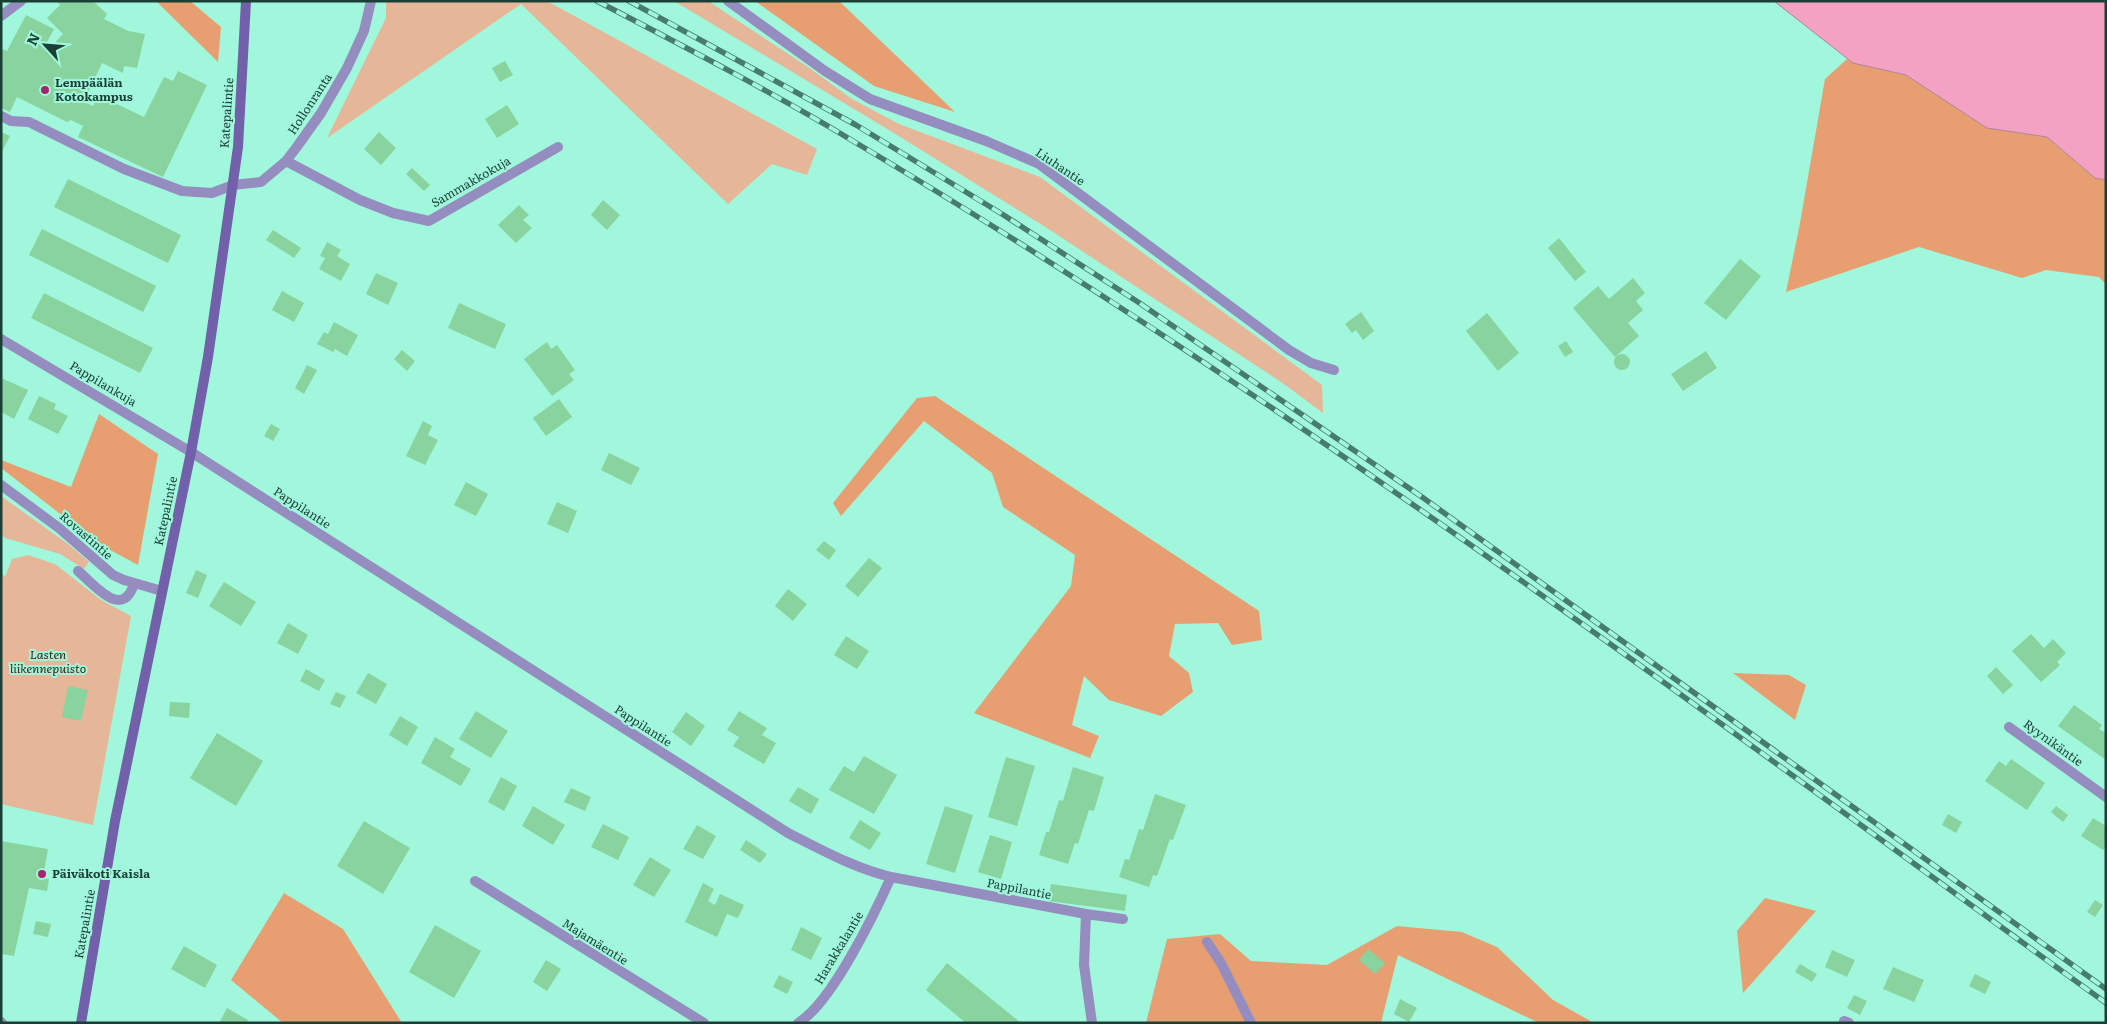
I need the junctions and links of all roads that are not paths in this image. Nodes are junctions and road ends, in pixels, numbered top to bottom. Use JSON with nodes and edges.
{"nodes":[{"id":1,"x":21,"y":1,"type":"edge"},
{"id":2,"x":246,"y":1,"type":"edge"},
{"id":3,"x":371,"y":1,"type":"edge"},
{"id":4,"x":728,"y":1,"type":"edge"},
{"id":5,"x":1,"y":16,"type":"edge"},
{"id":6,"x":1,"y":116,"type":"edge"},
{"id":7,"x":558,"y":147,"type":"dead end"},
{"id":8,"x":286,"y":160,"type":"junction"},
{"id":9,"x":233,"y":184,"type":"junction"},
{"id":10,"x":1,"y":339,"type":"edge"},
{"id":11,"x":1334,"y":370,"type":"dead end"},
{"id":12,"x":191,"y":452,"type":"junction"},
{"id":13,"x":1,"y":485,"type":"edge"},
{"id":14,"x":78,"y":571,"type":"dead end"},
{"id":15,"x":134,"y":584,"type":"junction"},
{"id":16,"x":162,"y":591,"type":"junction"},
{"id":17,"x":2009,"y":726,"type":"dead end"},
{"id":18,"x":2106,"y":797,"type":"edge"},
{"id":19,"x":891,"y":877,"type":"junction"},
{"id":20,"x":475,"y":881,"type":"dead end"},
{"id":21,"x":1086,"y":914,"type":"junction"},
{"id":22,"x":1123,"y":918,"type":"dead end"},
{"id":23,"x":1207,"y":942,"type":"dead end"},
{"id":24,"x":81,"y":1023,"type":"edge"},
{"id":25,"x":704,"y":1023,"type":"edge"},
{"id":26,"x":798,"y":1023,"type":"edge"},
{"id":27,"x":1092,"y":1023,"type":"edge"},
{"id":28,"x":1251,"y":1023,"type":"edge"}],
"edges":[{"from":1,"to":5,"type":"street"},
{"from":2,"to":9,"type":"street","name":"Katepalintie"},
{"from":3,"to":8,"type":"street","name":"Hollonranta"},
{"from":4,"to":11,"type":"street","name":"Liuhantie"},
{"from":6,"to":9,"type":"street","name":"Hollonranta"},
{"from":7,"to":8,"type":"street","name":"Sammakkokuja"},
{"from":8,"to":9,"type":"street","name":"Hollonranta"},
{"from":9,"to":12,"type":"street","name":"Katepalintie"},
{"from":10,"to":12,"type":"street","name":"Pappilankuja"},
{"from":12,"to":16,"type":"street","name":"Katepalintie"},
{"from":12,"to":19,"type":"street","name":"Pappilantie"},
{"from":13,"to":15,"type":"street","name":"Rovastintie"},
{"from":14,"to":15,"type":"street"},
{"from":15,"to":16,"type":"street","name":"Rovastintie"},
{"from":16,"to":24,"type":"street","name":"Katepalintie"},
{"from":17,"to":18,"type":"street","name":"Ryynikäntie"},
{"from":19,"to":21,"type":"street","name":"Pappilantie"},
{"from":19,"to":26,"type":"street","name":"Harakkalantie"},
{"from":20,"to":25,"type":"street","name":"Majamäentie"},
{"from":21,"to":22,"type":"street","name":"Pappilantie"},
{"from":21,"to":27,"type":"street"},
{"from":23,"to":28,"type":"street"}]}
